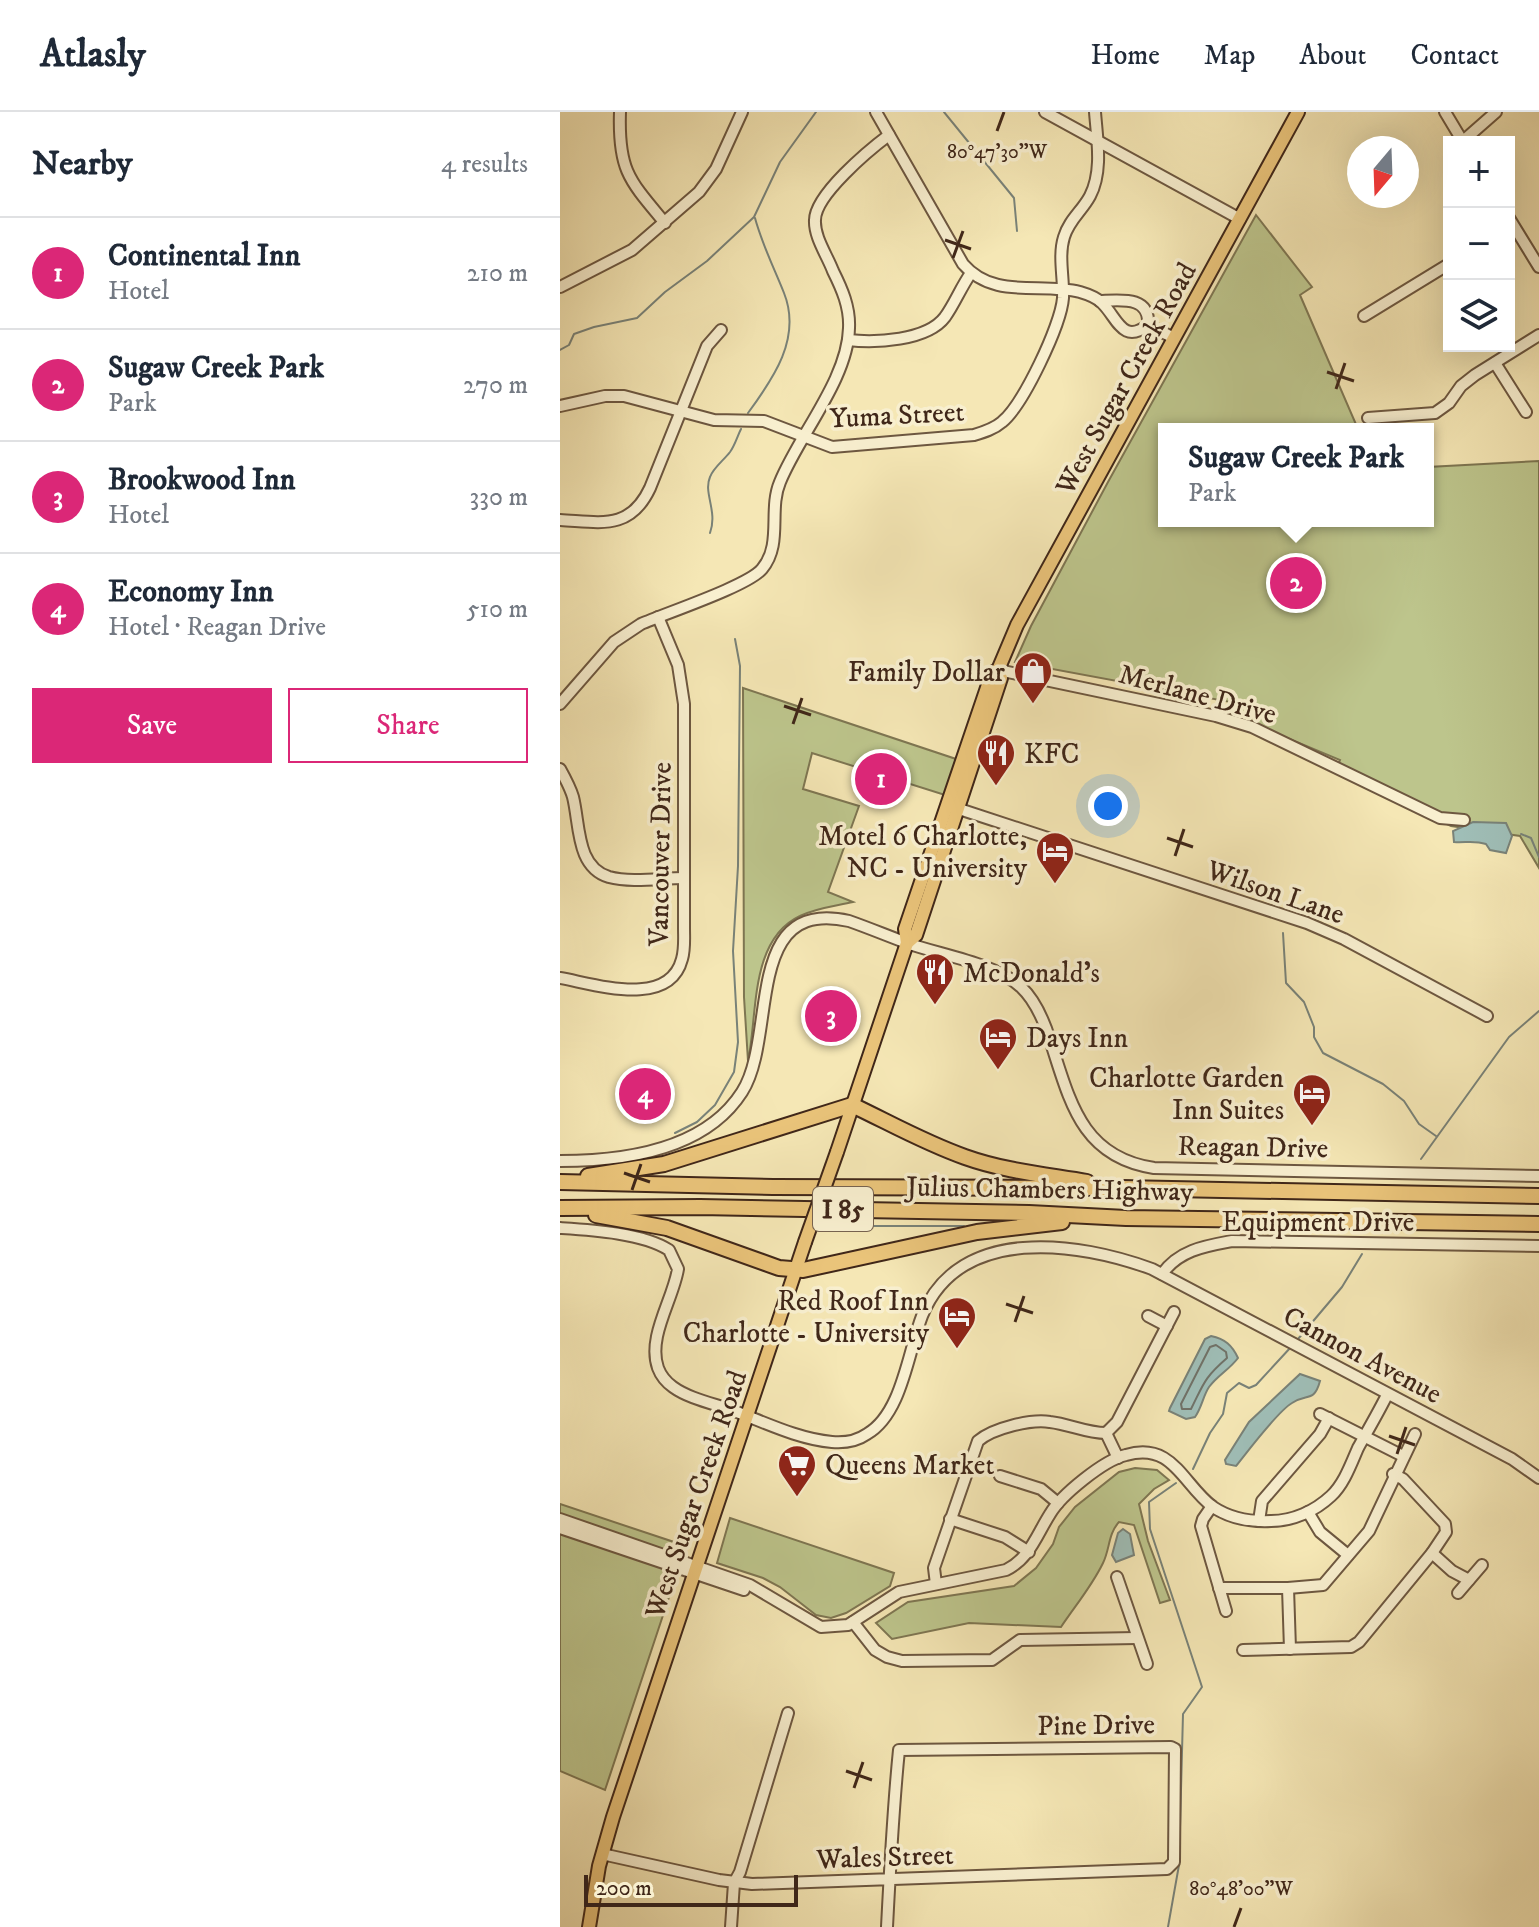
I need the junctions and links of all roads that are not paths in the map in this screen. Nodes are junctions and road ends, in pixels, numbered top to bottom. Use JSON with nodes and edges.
{"nodes":[{"id":1,"x":620,"y":112,"type":"edge"},
{"id":2,"x":742,"y":112,"type":"edge"},
{"id":3,"x":876,"y":112,"type":"edge"},
{"id":4,"x":1045,"y":112,"type":"edge"},
{"id":5,"x":1095,"y":112,"type":"edge"},
{"id":6,"x":1298,"y":112,"type":"edge"},
{"id":7,"x":1445,"y":112,"type":"edge"},
{"id":8,"x":1496,"y":112,"type":"edge"},
{"id":9,"x":889,"y":135,"type":"junction"},
{"id":10,"x":1459,"y":136,"type":"edge"},
{"id":11,"x":1470,"y":136,"type":"edge"},
{"id":12,"x":1097,"y":141,"type":"junction"},
{"id":13,"x":1240,"y":219,"type":"junction"},
{"id":14,"x":665,"y":223,"type":"junction"},
{"id":15,"x":1515,"y":231,"type":"edge"},
{"id":16,"x":1539,"y":267,"type":"edge"},
{"id":17,"x":1443,"y":268,"type":"edge"},
{"id":18,"x":971,"y":273,"type":"junction"},
{"id":19,"x":560,"y":287,"type":"edge"},
{"id":20,"x":1063,"y":289,"type":"junction"},
{"id":21,"x":1100,"y":301,"type":"junction"},
{"id":22,"x":1364,"y":316,"type":"dead end"},
{"id":23,"x":1148,"y":325,"type":"junction"},
{"id":24,"x":721,"y":330,"type":"dead end"},
{"id":25,"x":1539,"y":335,"type":"edge"},
{"id":26,"x":1174,"y":338,"type":"junction"},
{"id":27,"x":848,"y":340,"type":"junction"},
{"id":28,"x":1495,"y":363,"type":"junction"},
{"id":29,"x":560,"y":406,"type":"edge"},
{"id":30,"x":680,"y":412,"type":"junction"},
{"id":31,"x":1526,"y":412,"type":"dead end"},
{"id":32,"x":1368,"y":418,"type":"dead end"},
{"id":33,"x":804,"y":437,"type":"junction"},
{"id":34,"x":560,"y":520,"type":"edge"},
{"id":35,"x":658,"y":617,"type":"junction"},
{"id":36,"x":998,"y":670,"type":"junction"},
{"id":37,"x":560,"y":704,"type":"edge"},
{"id":38,"x":560,"y":769,"type":"edge"},
{"id":39,"x":952,"y":807,"type":"junction"},
{"id":40,"x":1464,"y":820,"type":"dead end"},
{"id":41,"x":684,"y":878,"type":"junction"},
{"id":42,"x":907,"y":943,"type":"junction"},
{"id":43,"x":560,"y":978,"type":"edge"},
{"id":44,"x":1487,"y":1016,"type":"dead end"},
{"id":45,"x":852,"y":1105,"type":"junction"},
{"id":46,"x":560,"y":1161,"type":"edge"},
{"id":47,"x":1539,"y":1176,"type":"edge"},
{"id":48,"x":560,"y":1182,"type":"edge"},
{"id":49,"x":1122,"y":1188,"type":"junction"},
{"id":50,"x":1539,"y":1196,"type":"edge"},
{"id":51,"x":560,"y":1208,"type":"edge"},
{"id":52,"x":1126,"y":1218,"type":"junction"},
{"id":53,"x":1539,"y":1224,"type":"edge"},
{"id":54,"x":560,"y":1228,"type":"edge"},
{"id":55,"x":1539,"y":1246,"type":"edge"},
{"id":56,"x":796,"y":1270,"type":"junction"},
{"id":57,"x":1162,"y":1274,"type":"junction"},
{"id":58,"x":1174,"y":1312,"type":"dead end"},
{"id":59,"x":1148,"y":1316,"type":"dead end"},
{"id":60,"x":1167,"y":1326,"type":"junction"},
{"id":61,"x":1387,"y":1395,"type":"junction"},
{"id":62,"x":747,"y":1416,"type":"junction"},
{"id":63,"x":1106,"y":1433,"type":"junction"},
{"id":64,"x":1415,"y":1434,"type":"dead end"},
{"id":65,"x":1365,"y":1436,"type":"junction"},
{"id":66,"x":1403,"y":1456,"type":"junction"},
{"id":67,"x":1118,"y":1458,"type":"junction"},
{"id":68,"x":1393,"y":1474,"type":"junction"},
{"id":69,"x":1000,"y":1476,"type":"dead end"},
{"id":70,"x":1539,"y":1478,"type":"edge"},
{"id":71,"x":1058,"y":1503,"type":"junction"},
{"id":72,"x":1212,"y":1506,"type":"junction"},
{"id":73,"x":1308,"y":1512,"type":"junction"},
{"id":74,"x":560,"y":1519,"type":"edge"},
{"id":75,"x":950,"y":1519,"type":"junction"},
{"id":76,"x":1259,"y":1521,"type":"junction"},
{"id":77,"x":560,"y":1528,"type":"edge"},
{"id":78,"x":1029,"y":1552,"type":"junction"},
{"id":79,"x":1432,"y":1553,"type":"junction"},
{"id":80,"x":1348,"y":1555,"type":"junction"},
{"id":81,"x":1482,"y":1565,"type":"dead end"},
{"id":82,"x":695,"y":1570,"type":"junction"},
{"id":83,"x":1117,"y":1577,"type":"dead end"},
{"id":84,"x":1469,"y":1580,"type":"junction"},
{"id":85,"x":936,"y":1584,"type":"junction"},
{"id":86,"x":1219,"y":1588,"type":"junction"},
{"id":87,"x":1288,"y":1588,"type":"junction"},
{"id":88,"x":1458,"y":1593,"type":"dead end"},
{"id":89,"x":1226,"y":1611,"type":"dead end"},
{"id":90,"x":853,"y":1622,"type":"junction"},
{"id":91,"x":1137,"y":1638,"type":"junction"},
{"id":92,"x":1290,"y":1649,"type":"junction"},
{"id":93,"x":1243,"y":1650,"type":"dead end"},
{"id":94,"x":1147,"y":1664,"type":"dead end"},
{"id":95,"x":788,"y":1713,"type":"dead end"},
{"id":96,"x":602,"y":1854,"type":"junction"},
{"id":97,"x":1172,"y":1866,"type":"joint"},
{"id":98,"x":889,"y":1881,"type":"junction"},
{"id":99,"x":734,"y":1883,"type":"junction"},
{"id":100,"x":589,"y":1927,"type":"edge"},
{"id":101,"x":731,"y":1927,"type":"edge"},
{"id":102,"x":887,"y":1927,"type":"edge"}],
"edges":[{"from":1,"to":14,"type":"street"},
{"from":2,"to":14,"type":"street"},
{"from":3,"to":9,"type":"street"},
{"from":4,"to":12,"type":"street"},
{"from":5,"to":12,"type":"street","name":"Yuma Street"},
{"from":6,"to":13,"type":"main road","name":"West Sugar Creek Road"},
{"from":7,"to":10,"type":"street"},
{"from":8,"to":11,"type":"street"},
{"from":9,"to":18,"type":"street"},
{"from":9,"to":27,"type":"street"},
{"from":12,"to":13,"type":"street"},
{"from":12,"to":20,"type":"street","name":"Yuma Street"},
{"from":13,"to":26,"type":"main road","name":"West Sugar Creek Road"},
{"from":14,"to":19,"type":"street"},
{"from":15,"to":16,"type":"street"},
{"from":17,"to":22,"type":"street"},
{"from":18,"to":20,"type":"street"},
{"from":18,"to":27,"type":"street"},
{"from":20,"to":21,"type":"street"},
{"from":20,"to":33,"type":"street","name":"Yuma Street"},
{"from":21,"to":23,"type":"street"},
{"from":21,"to":23,"type":"street"},
{"from":23,"to":26,"type":"street"},
{"from":24,"to":30,"type":"street"},
{"from":25,"to":28,"type":"street"},
{"from":26,"to":36,"type":"main road","name":"West Sugar Creek Road"},
{"from":27,"to":33,"type":"street"},
{"from":28,"to":31,"type":"street"},
{"from":28,"to":32,"type":"street"},
{"from":29,"to":30,"type":"street","name":"Yuma Street"},
{"from":30,"to":33,"type":"street","name":"Yuma Street"},
{"from":30,"to":34,"type":"street"},
{"from":33,"to":35,"type":"street"},
{"from":35,"to":37,"type":"street"},
{"from":35,"to":41,"type":"street","name":"Vancouver Drive"},
{"from":36,"to":39,"type":"main road","name":"West Sugar Creek Road"},
{"from":36,"to":40,"type":"street","name":"Merlane Drive"},
{"from":38,"to":41,"type":"street"},
{"from":39,"to":42,"type":"main road","name":"West Sugar Creek Road"},
{"from":39,"to":44,"type":"street","name":"Wilson Lane"},
{"from":41,"to":43,"type":"street","name":"Vancouver Drive"},
{"from":42,"to":45,"type":"main road","name":"West Sugar Creek Road"},
{"from":42,"to":46,"type":"street","name":"Reagan Drive"},
{"from":42,"to":47,"type":"street","name":"Reagan Drive"},
{"from":45,"to":48,"type":"highway"},
{"from":45,"to":49,"type":"highway"},
{"from":45,"to":56,"type":"main road","name":"West Sugar Creek Road","bridge":true},
{"from":48,"to":49,"type":"highway","name":"Julius Chambers Highway","number":"I 85"},
{"from":49,"to":50,"type":"highway","name":"Julius Chambers Highway","number":"I 85"},
{"from":51,"to":52,"type":"highway","name":"Julius Chambers Highway","number":"I 85"},
{"from":51,"to":56,"type":"highway"},
{"from":52,"to":53,"type":"highway","name":"Julius Chambers Highway","number":"I 85"},
{"from":52,"to":56,"type":"highway"},
{"from":54,"to":62,"type":"street"},
{"from":55,"to":57,"type":"street","name":"Equipment Drive"},
{"from":56,"to":62,"type":"main road","name":"West Sugar Creek Road"},
{"from":57,"to":61,"type":"street","name":"Cannon Avenue"},
{"from":57,"to":62,"type":"street"},
{"from":58,"to":60,"type":"street"},
{"from":59,"to":60,"type":"street"},
{"from":60,"to":63,"type":"street"},
{"from":61,"to":65,"type":"street"},
{"from":61,"to":70,"type":"street","name":"Cannon Avenue"},
{"from":62,"to":82,"type":"main road","name":"West Sugar Creek Road"},
{"from":63,"to":67,"type":"street"},
{"from":63,"to":75,"type":"street"},
{"from":64,"to":66,"type":"street"},
{"from":65,"to":66,"type":"street"},
{"from":65,"to":73,"type":"street"},
{"from":65,"to":76,"type":"street"},
{"from":66,"to":68,"type":"street"},
{"from":67,"to":71,"type":"street"},
{"from":67,"to":72,"type":"street"},
{"from":68,"to":79,"type":"street"},
{"from":68,"to":80,"type":"street"},
{"from":69,"to":71,"type":"street"},
{"from":71,"to":78,"type":"street"},
{"from":72,"to":76,"type":"street"},
{"from":72,"to":86,"type":"street"},
{"from":73,"to":76,"type":"street"},
{"from":73,"to":80,"type":"street"},
{"from":74,"to":82,"type":"street"},
{"from":75,"to":78,"type":"street"},
{"from":75,"to":85,"type":"street"},
{"from":77,"to":82,"type":"street"},
{"from":78,"to":85,"type":"street"},
{"from":79,"to":84,"type":"street"},
{"from":79,"to":92,"type":"street"},
{"from":80,"to":87,"type":"street"},
{"from":81,"to":84,"type":"street"},
{"from":82,"to":90,"type":"street"},
{"from":82,"to":96,"type":"main road","name":"West Sugar Creek Road"},
{"from":83,"to":91,"type":"street"},
{"from":84,"to":88,"type":"street"},
{"from":85,"to":90,"type":"street"},
{"from":86,"to":87,"type":"street"},
{"from":86,"to":89,"type":"street"},
{"from":87,"to":92,"type":"street"},
{"from":90,"to":91,"type":"street"},
{"from":91,"to":94,"type":"street"},
{"from":92,"to":93,"type":"street"},
{"from":95,"to":99,"type":"street"},
{"from":96,"to":99,"type":"street","name":"Wales Street"},
{"from":96,"to":100,"type":"main road","name":"West Sugar Creek Road"},
{"from":97,"to":98,"type":"street","name":"Wales Street"},
{"from":97,"to":98,"type":"street","name":"Pine Drive"},
{"from":98,"to":99,"type":"street","name":"Wales Street"},
{"from":98,"to":102,"type":"street"},
{"from":99,"to":101,"type":"street"}]}
